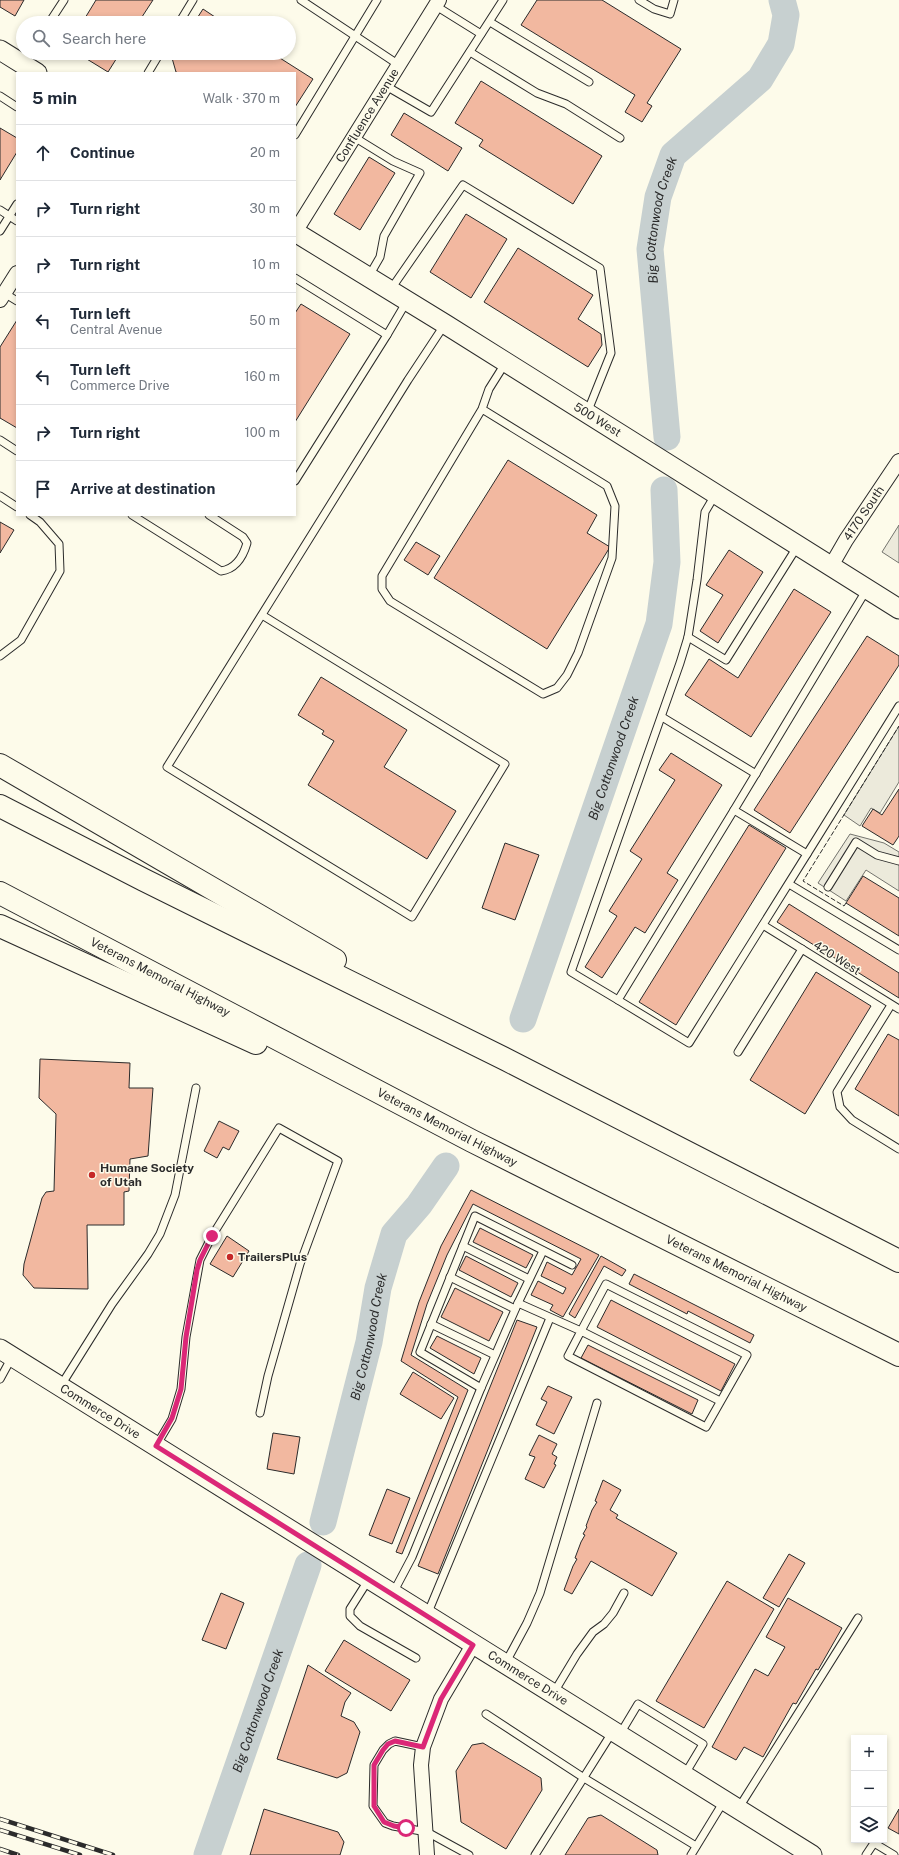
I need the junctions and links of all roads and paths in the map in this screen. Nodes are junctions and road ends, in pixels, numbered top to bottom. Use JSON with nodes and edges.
{"nodes":[{"id":1,"x":64,"y":0,"type":"edge"},
{"id":2,"x":193,"y":0,"type":"edge"},
{"id":3,"x":301,"y":0,"type":"edge"},
{"id":4,"x":377,"y":0,"type":"edge"},
{"id":5,"x":503,"y":0,"type":"edge"},
{"id":6,"x":639,"y":0,"type":"edge"},
{"id":7,"x":674,"y":0,"type":"edge"},
{"id":8,"x":437,"y":3,"type":"edge"},
{"id":9,"x":54,"y":16,"type":"edge"},
{"id":10,"x":183,"y":16,"type":"edge"},
{"id":11,"x":490,"y":22,"type":"junction"},
{"id":12,"x":481,"y":34,"type":"junction"},
{"id":13,"x":355,"y":37,"type":"junction"},
{"id":14,"x":0,"y":50,"type":"edge"},
{"id":15,"x":470,"y":52,"type":"junction"},
{"id":16,"x":16,"y":57,"type":"edge"},
{"id":17,"x":156,"y":60,"type":"edge"},
{"id":18,"x":399,"y":65,"type":"junction"},
{"id":19,"x":149,"y":72,"type":"edge"},
{"id":20,"x":589,"y":82,"type":"dead end"},
{"id":21,"x":386,"y":86,"type":"junction"},
{"id":22,"x":0,"y":96,"type":"edge"},
{"id":23,"x":16,"y":106,"type":"edge"},
{"id":24,"x":296,"y":133,"type":"edge"},
{"id":25,"x":354,"y":137,"type":"junction"},
{"id":26,"x":620,"y":138,"type":"dead end"},
{"id":27,"x":16,"y":206,"type":"edge"},
{"id":28,"x":0,"y":210,"type":"edge"},
{"id":29,"x":10,"y":216,"type":"junction"},
{"id":30,"x":16,"y":220,"type":"edge"},
{"id":31,"x":296,"y":230,"type":"edge"},
{"id":32,"x":0,"y":231,"type":"edge"},
{"id":33,"x":296,"y":233,"type":"edge"},
{"id":34,"x":16,"y":275,"type":"edge"},
{"id":35,"x":368,"y":276,"type":"junction"},
{"id":36,"x":296,"y":279,"type":"edge"},
{"id":37,"x":390,"y":290,"type":"junction"},
{"id":38,"x":2,"y":296,"type":"edge"},
{"id":39,"x":16,"y":301,"type":"edge"},
{"id":40,"x":407,"y":301,"type":"junction"},
{"id":41,"x":445,"y":324,"type":"junction"},
{"id":42,"x":387,"y":335,"type":"junction"},
{"id":43,"x":506,"y":362,"type":"junction"},
{"id":44,"x":482,"y":409,"type":"junction"},
{"id":45,"x":587,"y":413,"type":"junction"},
{"id":46,"x":0,"y":440,"type":"edge"},
{"id":47,"x":16,"y":450,"type":"edge"},
{"id":48,"x":899,"y":462,"type":"edge"},
{"id":49,"x":296,"y":479,"type":"edge"},
{"id":50,"x":715,"y":494,"type":"junction"},
{"id":51,"x":0,"y":496,"type":"edge"},
{"id":52,"x":16,"y":506,"type":"edge"},
{"id":53,"x":31,"y":516,"type":"edge"},
{"id":54,"x":134,"y":516,"type":"edge"},
{"id":55,"x":211,"y":516,"type":"edge"},
{"id":56,"x":798,"y":545,"type":"junction"},
{"id":57,"x":831,"y":566,"type":"junction"},
{"id":58,"x":867,"y":589,"type":"junction"},
{"id":59,"x":899,"y":609,"type":"edge"},
{"id":60,"x":262,"y":615,"type":"junction"},
{"id":61,"x":688,"y":637,"type":"junction"},
{"id":62,"x":0,"y":656,"type":"edge"},
{"id":63,"x":899,"y":706,"type":"edge"},
{"id":64,"x":662,"y":717,"type":"junction"},
{"id":65,"x":0,"y":765,"type":"edge"},
{"id":66,"x":756,"y":774,"type":"junction"},
{"id":67,"x":0,"y":806,"type":"edge"},
{"id":68,"x":734,"y":810,"type":"junction"},
{"id":69,"x":807,"y":854,"type":"junction"},
{"id":70,"x":899,"y":861,"type":"edge"},
{"id":71,"x":788,"y":884,"type":"junction"},
{"id":72,"x":828,"y":886,"type":"dead end"},
{"id":73,"x":0,"y":893,"type":"edge"},
{"id":74,"x":763,"y":924,"type":"junction"},
{"id":75,"x":0,"y":926,"type":"edge"},
{"id":76,"x":802,"y":949,"type":"junction"},
{"id":77,"x":899,"y":950,"type":"edge"},
{"id":78,"x":618,"y":1000,"type":"junction"},
{"id":79,"x":891,"y":1005,"type":"junction"},
{"id":80,"x":899,"y":1009,"type":"edge"},
{"id":81,"x":738,"y":1052,"type":"dead end"},
{"id":82,"x":507,"y":1060,"type":"junction"},
{"id":83,"x":196,"y":1088,"type":"dead end"},
{"id":84,"x":472,"y":1141,"type":"junction"},
{"id":85,"x":899,"y":1149,"type":"edge"},
{"id":86,"x":463,"y":1246,"type":"junction"},
{"id":87,"x":543,"y":1250,"type":"junction"},
{"id":88,"x":899,"y":1261,"type":"edge"},
{"id":89,"x":572,"y":1265,"type":"dead end"},
{"id":90,"x":450,"y":1277,"type":"junction"},
{"id":91,"x":529,"y":1279,"type":"junction"},
{"id":92,"x":516,"y":1306,"type":"junction"},
{"id":93,"x":550,"y":1318,"type":"junction"},
{"id":94,"x":431,"y":1324,"type":"junction"},
{"id":95,"x":580,"y":1331,"type":"junction"},
{"id":96,"x":6,"y":1353,"type":"edge"},
{"id":97,"x":495,"y":1355,"type":"junction"},
{"id":98,"x":899,"y":1355,"type":"edge"},
{"id":99,"x":0,"y":1379,"type":"edge"},
{"id":100,"x":60,"y":1387,"type":"junction"},
{"id":101,"x":481,"y":1388,"type":"junction"},
{"id":102,"x":720,"y":1402,"type":"junction"},
{"id":103,"x":597,"y":1403,"type":"dead end"},
{"id":104,"x":260,"y":1413,"type":"dead end"},
{"id":105,"x":156,"y":1446,"type":"junction"},
{"id":106,"x":369,"y":1579,"type":"junction"},
{"id":107,"x":393,"y":1593,"type":"junction"},
{"id":108,"x":624,"y":1593,"type":"dead end"},
{"id":109,"x":426,"y":1615,"type":"junction"},
{"id":110,"x":858,"y":1618,"type":"dead end"},
{"id":111,"x":473,"y":1645,"type":"junction"},
{"id":112,"x":416,"y":1658,"type":"dead end"},
{"id":113,"x":505,"y":1664,"type":"junction"},
{"id":114,"x":553,"y":1694,"type":"junction"},
{"id":115,"x":486,"y":1714,"type":"dead end"},
{"id":116,"x":616,"y":1733,"type":"junction"},
{"id":117,"x":423,"y":1747,"type":"junction"},
{"id":118,"x":684,"y":1776,"type":"junction"},
{"id":119,"x":584,"y":1778,"type":"junction"},
{"id":120,"x":731,"y":1805,"type":"junction"},
{"id":121,"x":427,"y":1832,"type":"junction"},
{"id":122,"x":696,"y":1846,"type":"junction"},
{"id":123,"x":427,"y":1855,"type":"edge"},
{"id":124,"x":469,"y":1855,"type":"edge"},
{"id":125,"x":535,"y":1855,"type":"edge"},
{"id":126,"x":691,"y":1855,"type":"edge"},
{"id":127,"x":812,"y":1855,"type":"edge"},
{"id":128,"x":866,"y":1855,"type":"edge"},
{"id":129,"x":894,"y":1855,"type":"edge"}],
"edges":[{"from":1,"to":9,"type":"lane"},
{"from":2,"to":10,"type":"lane"},
{"from":3,"to":13,"type":"lane"},
{"from":4,"to":13,"type":"lane"},
{"from":5,"to":11,"type":"lane"},
{"from":6,"to":7,"type":"lane"},
{"from":8,"to":12,"type":"lane"},
{"from":8,"to":18,"type":"street","name":"Confluence Avenue"},
{"from":11,"to":12,"type":"lane"},
{"from":11,"to":20,"type":"lane"},
{"from":12,"to":15,"type":"lane"},
{"from":13,"to":18,"type":"lane"},
{"from":13,"to":24,"type":"lane"},
{"from":14,"to":16,"type":"street"},
{"from":15,"to":21,"type":"lane"},
{"from":15,"to":26,"type":"lane"},
{"from":17,"to":19,"type":"lane"},
{"from":18,"to":21,"type":"street","name":"Confluence Avenue"},
{"from":21,"to":25,"type":"street","name":"Confluence Avenue"},
{"from":22,"to":23,"type":"lane"},
{"from":25,"to":31,"type":"street","name":"Confluence Avenue"},
{"from":25,"to":35,"type":"lane"},
{"from":27,"to":29,"type":"lane"},
{"from":28,"to":29,"type":"lane"},
{"from":29,"to":30,"type":"lane"},
{"from":29,"to":32,"type":"lane"},
{"from":33,"to":35,"type":"street","name":"500 West"},
{"from":34,"to":38,"type":"street"},
{"from":35,"to":37,"type":"street","name":"500 West"},
{"from":36,"to":42,"type":"lane"},
{"from":37,"to":40,"type":"street","name":"500 West"},
{"from":37,"to":45,"type":"lane"},
{"from":38,"to":39,"type":"lane"},
{"from":40,"to":41,"type":"street","name":"500 West"},
{"from":40,"to":42,"type":"lane"},
{"from":41,"to":43,"type":"street","name":"500 West"},
{"from":41,"to":60,"type":"lane"},
{"from":42,"to":49,"type":"lane"},
{"from":43,"to":44,"type":"lane"},
{"from":43,"to":45,"type":"street","name":"500 West"},
{"from":44,"to":44,"type":"lane"},
{"from":45,"to":50,"type":"street","name":"500 West"},
{"from":46,"to":47,"type":"lane"},
{"from":48,"to":57,"type":"street","name":"4170 South"},
{"from":50,"to":56,"type":"street","name":"500 West"},
{"from":50,"to":61,"type":"lane"},
{"from":51,"to":52,"type":"lane"},
{"from":53,"to":62,"type":"lane"},
{"from":54,"to":55,"type":"lane"},
{"from":56,"to":57,"type":"street","name":"500 West"},
{"from":56,"to":61,"type":"lane"},
{"from":57,"to":58,"type":"street","name":"500 West"},
{"from":58,"to":59,"type":"street","name":"500 West"},
{"from":58,"to":66,"type":"lane"},
{"from":60,"to":60,"type":"lane"},
{"from":61,"to":64,"type":"lane"},
{"from":63,"to":69,"type":"lane"},
{"from":64,"to":66,"type":"lane"},
{"from":64,"to":78,"type":"lane"},
{"from":65,"to":82,"type":"highway"},
{"from":66,"to":68,"type":"lane"},
{"from":67,"to":82,"type":"highway"},
{"from":68,"to":69,"type":"lane"},
{"from":68,"to":78,"type":"lane"},
{"from":69,"to":71,"type":"lane"},
{"from":70,"to":72,"type":"lane"},
{"from":71,"to":74,"type":"lane"},
{"from":71,"to":77,"type":"lane"},
{"from":73,"to":84,"type":"highway","name":"Veterans Memorial Highway"},
{"from":74,"to":76,"type":"lane","name":"420 West"},
{"from":74,"to":78,"type":"lane"},
{"from":75,"to":84,"type":"highway"},
{"from":76,"to":79,"type":"lane","name":"420 West"},
{"from":76,"to":81,"type":"lane"},
{"from":79,"to":80,"type":"lane","name":"420 West"},
{"from":79,"to":85,"type":"lane"},
{"from":82,"to":88,"type":"highway"},
{"from":83,"to":100,"type":"lane"},
{"from":84,"to":98,"type":"highway","name":"Veterans Memorial Highway"},
{"from":86,"to":87,"type":"lane"},
{"from":86,"to":90,"type":"lane"},
{"from":86,"to":91,"type":"lane"},
{"from":87,"to":89,"type":"lane"},
{"from":87,"to":91,"type":"lane"},
{"from":90,"to":92,"type":"lane"},
{"from":90,"to":94,"type":"lane"},
{"from":91,"to":92,"type":"lane"},
{"from":92,"to":93,"type":"lane"},
{"from":92,"to":97,"type":"lane"},
{"from":93,"to":95,"type":"lane"},
{"from":93,"to":109,"type":"lane"},
{"from":94,"to":97,"type":"lane"},
{"from":94,"to":101,"type":"lane"},
{"from":95,"to":102,"type":"lane"},
{"from":95,"to":102,"type":"lane"},
{"from":95,"to":102,"type":"lane"},
{"from":96,"to":99,"type":"lane"},
{"from":96,"to":100,"type":"street","name":"Commerce Drive"},
{"from":97,"to":101,"type":"lane"},
{"from":100,"to":105,"type":"street","name":"Commerce Drive"},
{"from":101,"to":107,"type":"lane"},
{"from":103,"to":113,"type":"lane"},
{"from":104,"to":105,"type":"lane"},
{"from":105,"to":106,"type":"street","name":"Commerce Drive"},
{"from":106,"to":107,"type":"street","name":"Commerce Drive"},
{"from":106,"to":112,"type":"lane"},
{"from":107,"to":109,"type":"street","name":"Commerce Drive"},
{"from":108,"to":114,"type":"lane"},
{"from":109,"to":111,"type":"street","name":"Commerce Drive"},
{"from":110,"to":120,"type":"lane"},
{"from":111,"to":113,"type":"street","name":"Commerce Drive"},
{"from":111,"to":117,"type":"street"},
{"from":113,"to":114,"type":"street","name":"Commerce Drive"},
{"from":114,"to":116,"type":"street","name":"Commerce Drive"},
{"from":115,"to":119,"type":"lane"},
{"from":116,"to":118,"type":"street","name":"Commerce Drive"},
{"from":116,"to":118,"type":"lane"},
{"from":116,"to":119,"type":"lane"},
{"from":117,"to":121,"type":"street"},
{"from":117,"to":121,"type":"lane"},
{"from":118,"to":120,"type":"street","name":"Commerce Drive"},
{"from":119,"to":122,"type":"lane"},
{"from":119,"to":125,"type":"lane"},
{"from":120,"to":122,"type":"lane"},
{"from":120,"to":127,"type":"street","name":"Commerce Drive"},
{"from":121,"to":123,"type":"street"},
{"from":121,"to":124,"type":"lane"},
{"from":122,"to":126,"type":"lane"},
{"from":128,"to":129,"type":"lane"}]}
